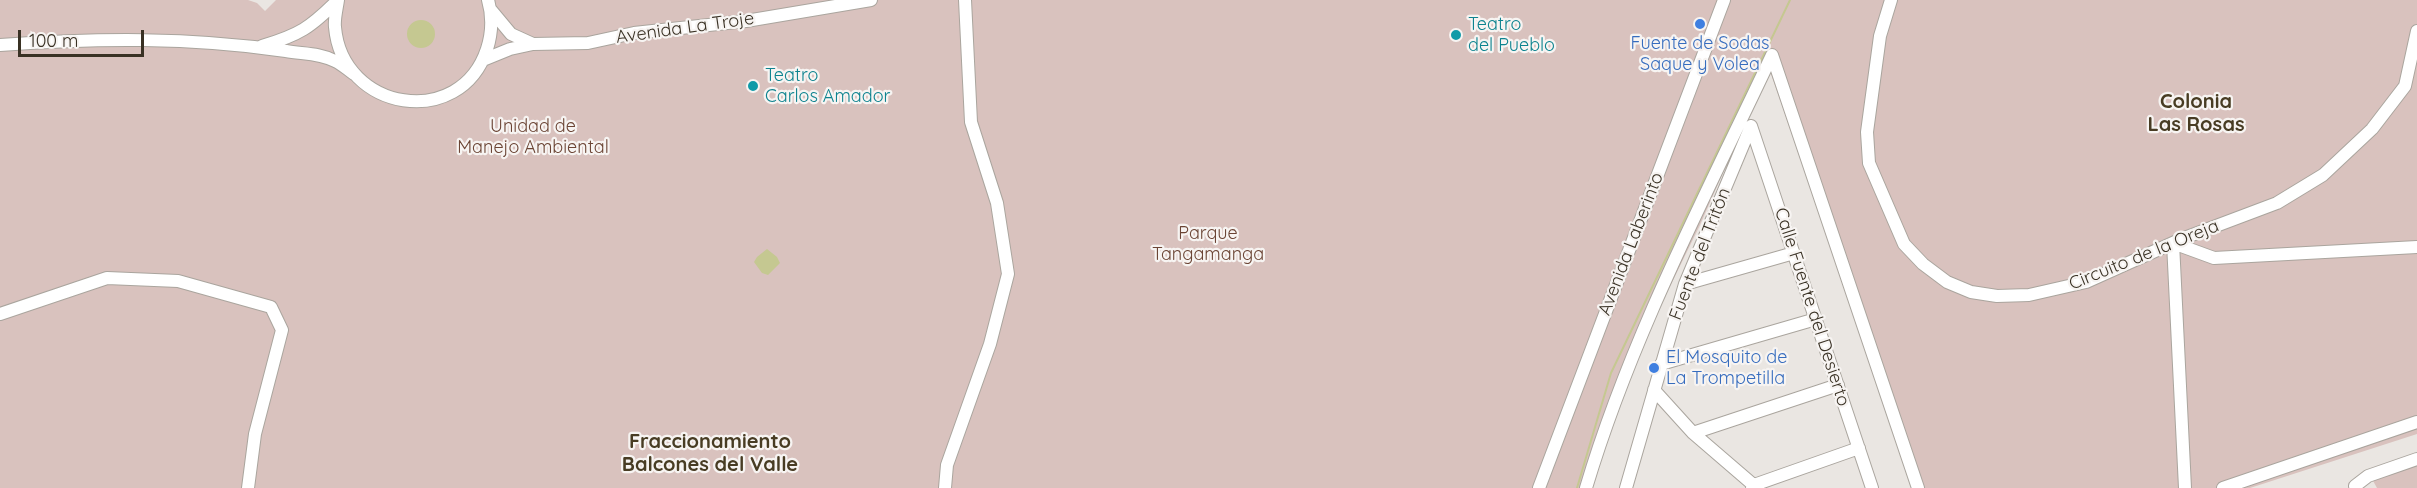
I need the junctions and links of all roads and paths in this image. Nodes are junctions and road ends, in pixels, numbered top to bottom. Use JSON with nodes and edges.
{"nodes":[{"id":1,"x":338,"y":0,"type":"edge"},
{"id":2,"x":871,"y":0,"type":"edge"},
{"id":3,"x":965,"y":0,"type":"edge"},
{"id":4,"x":1724,"y":0,"type":"edge"},
{"id":5,"x":1890,"y":0,"type":"edge"},
{"id":6,"x":490,"y":5,"type":"edge"},
{"id":7,"x":2417,"y":31,"type":"edge"},
{"id":8,"x":533,"y":44,"type":"junction"},
{"id":9,"x":0,"y":45,"type":"edge"},
{"id":10,"x":261,"y":46,"type":"junction"},
{"id":11,"x":483,"y":60,"type":"junction"},
{"id":12,"x":354,"y":74,"type":"junction"},
{"id":13,"x":1751,"y":126,"type":"joint"},
{"id":14,"x":2173,"y":243,"type":"junction"},
{"id":15,"x":2417,"y":247,"type":"edge"},
{"id":16,"x":1794,"y":253,"type":"junction"},
{"id":17,"x":1685,"y":284,"type":"junction"},
{"id":18,"x":0,"y":314,"type":"edge"},
{"id":19,"x":1816,"y":319,"type":"junction"},
{"id":20,"x":1662,"y":364,"type":"junction"},
{"id":21,"x":1838,"y":385,"type":"junction"},
{"id":22,"x":1654,"y":390,"type":"junction"},
{"id":23,"x":2417,"y":423,"type":"edge"},
{"id":24,"x":1693,"y":433,"type":"junction"},
{"id":25,"x":1859,"y":448,"type":"junction"},
{"id":26,"x":2417,"y":459,"type":"edge"},
{"id":27,"x":1755,"y":487,"type":"edge"},
{"id":28,"x":2356,"y":487,"type":"edge"},
{"id":29,"x":248,"y":488,"type":"edge"},
{"id":30,"x":945,"y":488,"type":"edge"},
{"id":31,"x":1539,"y":488,"type":"edge"},
{"id":32,"x":1586,"y":488,"type":"edge"},
{"id":33,"x":1626,"y":488,"type":"edge"},
{"id":34,"x":1872,"y":488,"type":"edge"},
{"id":35,"x":1918,"y":488,"type":"edge"},
{"id":36,"x":2185,"y":488,"type":"edge"},
{"id":37,"x":2223,"y":488,"type":"edge"},
{"id":38,"x":2341,"y":488,"type":"edge"}],
"edges":[{"from":1,"to":10,"type":"street"},
{"from":1,"to":12,"type":"street"},
{"from":2,"to":8,"type":"street","name":"Avenida La Troje"},
{"from":3,"to":30,"type":"street"},
{"from":4,"to":31,"type":"street","name":"Avenida Laberinto"},
{"from":5,"to":14,"type":"street","name":"Circuito de la Oreja"},
{"from":6,"to":8,"type":"street"},
{"from":6,"to":11,"type":"street"},
{"from":7,"to":14,"type":"street","name":"Circuito de la Oreja"},
{"from":8,"to":11,"type":"street","name":"Avenida La Troje"},
{"from":9,"to":10,"type":"street"},
{"from":10,"to":12,"type":"street"},
{"from":11,"to":12,"type":"street"},
{"from":13,"to":16,"type":"street","name":"Calle Fuente del Desierto"},
{"from":13,"to":17,"type":"street","name":"Fuente del Tritón"},
{"from":14,"to":15,"type":"street"},
{"from":14,"to":36,"type":"street"},
{"from":16,"to":17,"type":"street"},
{"from":16,"to":19,"type":"street","name":"Calle Fuente del Desierto"},
{"from":17,"to":20,"type":"street","name":"Fuente del Tritón"},
{"from":18,"to":29,"type":"street"},
{"from":19,"to":20,"type":"street"},
{"from":19,"to":21,"type":"street","name":"Calle Fuente del Desierto"},
{"from":20,"to":22,"type":"street","name":"Fuente del Tritón"},
{"from":21,"to":24,"type":"street"},
{"from":21,"to":25,"type":"street","name":"Calle Fuente del Desierto"},
{"from":22,"to":24,"type":"street"},
{"from":22,"to":33,"type":"street","name":"Fuente del Tritón"},
{"from":23,"to":37,"type":"street"},
{"from":24,"to":27,"type":"street"},
{"from":25,"to":27,"type":"street"},
{"from":25,"to":34,"type":"street","name":"Calle Fuente del Desierto"},
{"from":26,"to":28,"type":"street"},
{"from":28,"to":38,"type":"street"},
{"from":32,"to":35,"type":"street"}]}
